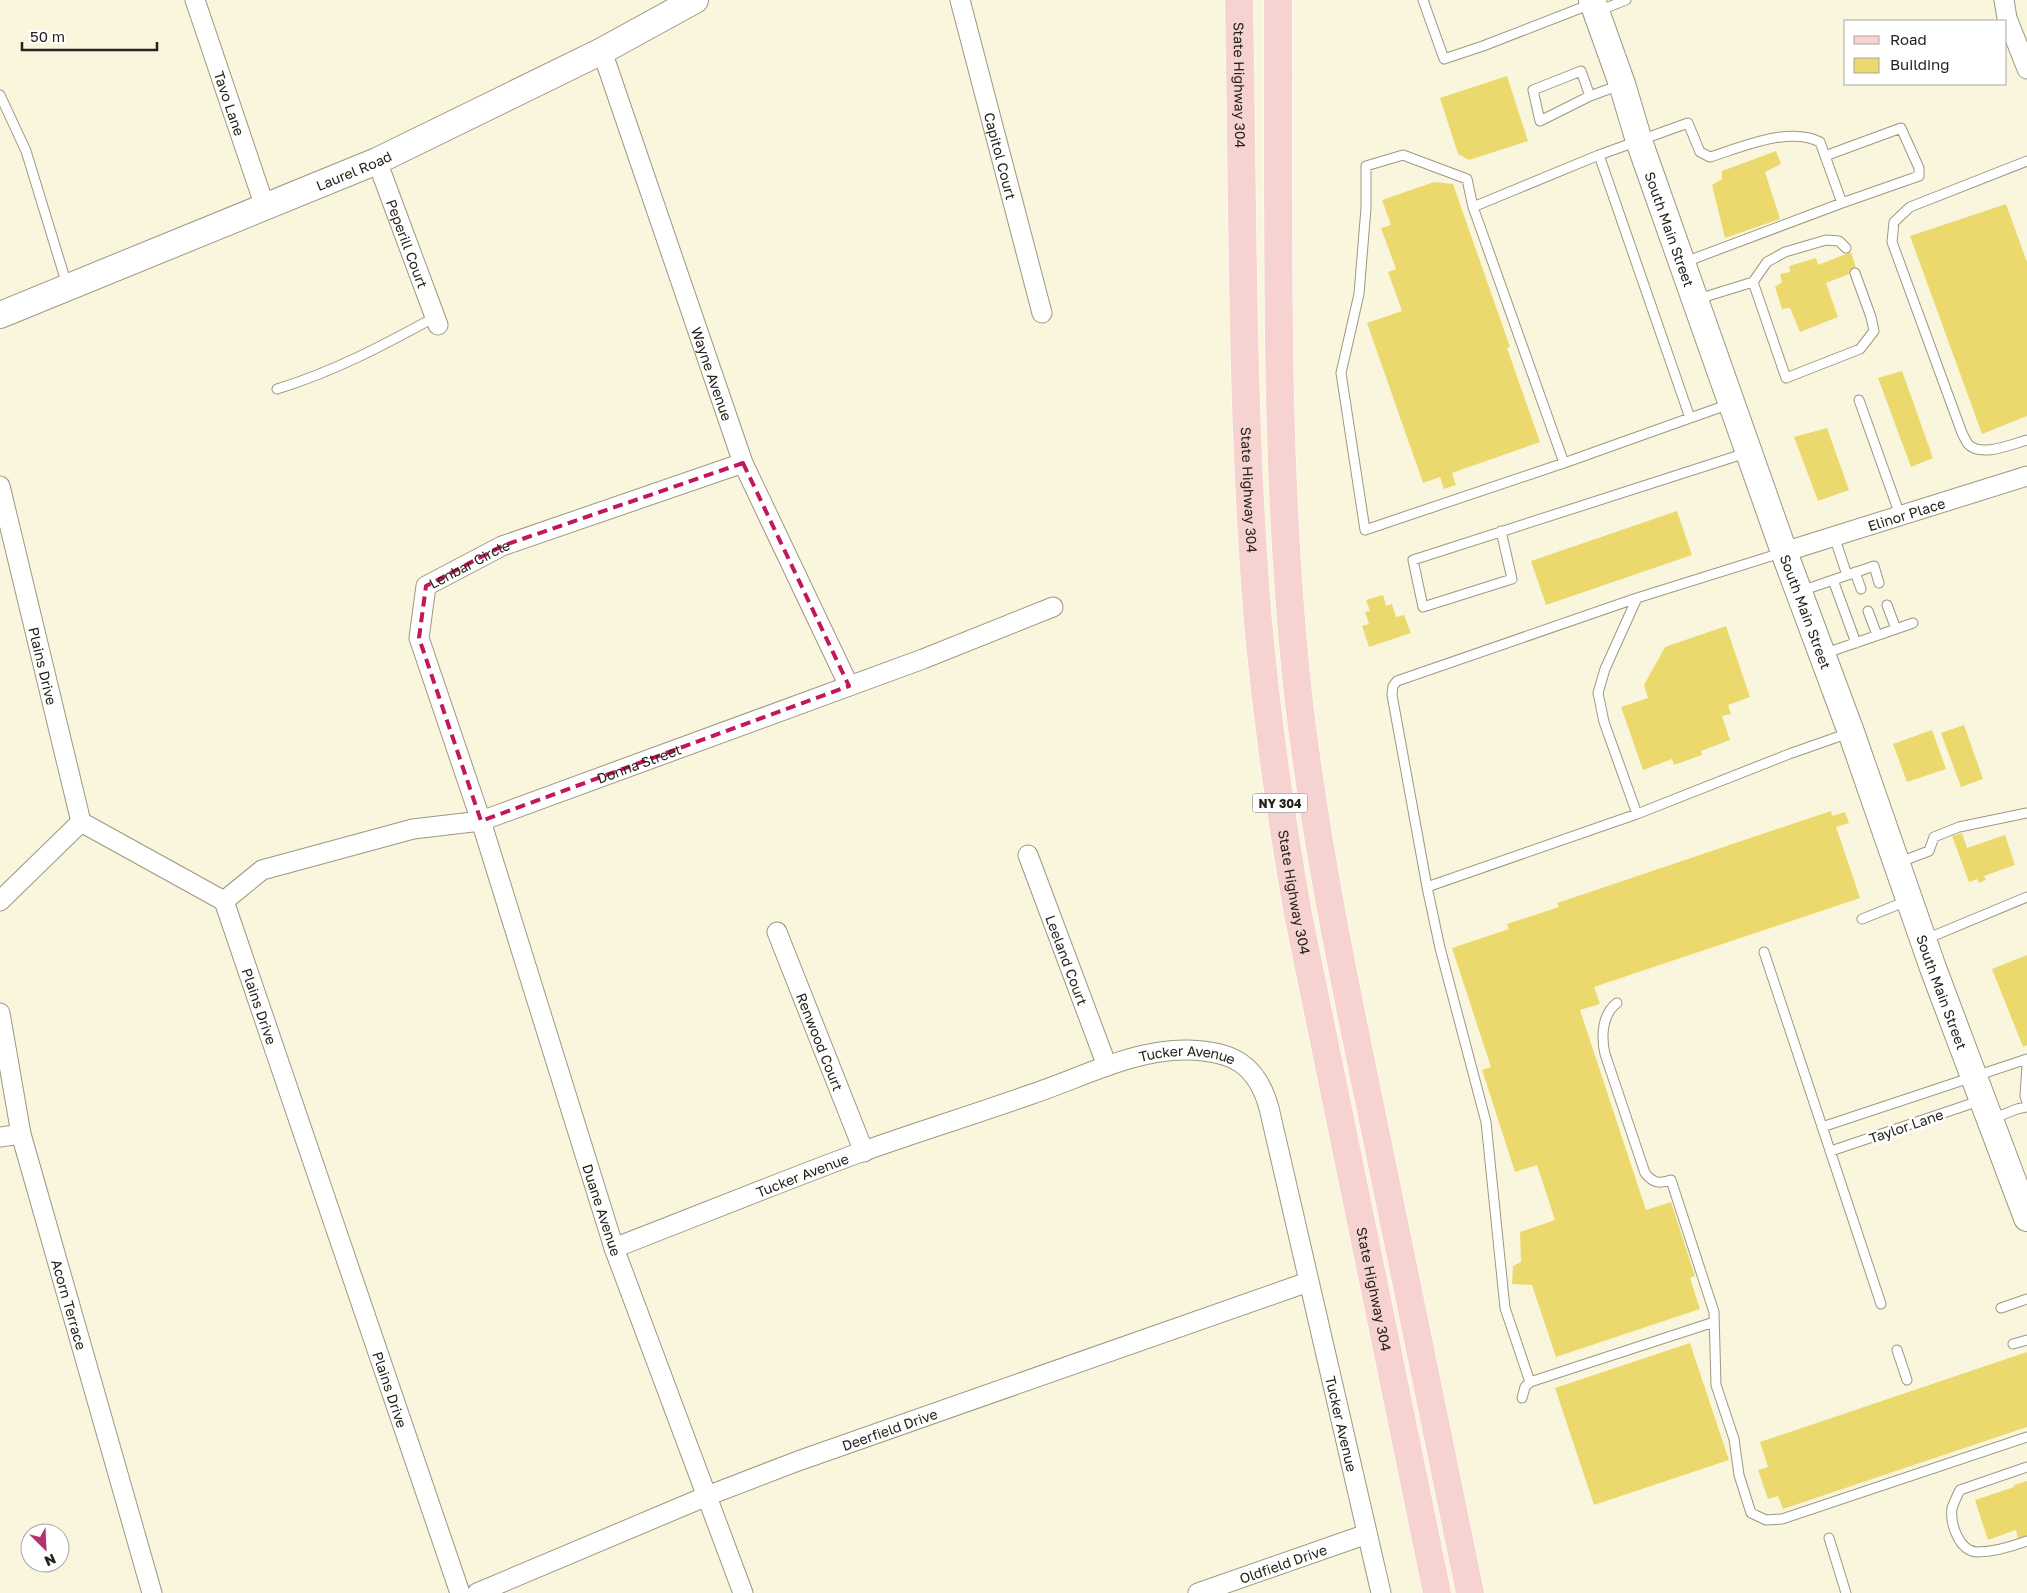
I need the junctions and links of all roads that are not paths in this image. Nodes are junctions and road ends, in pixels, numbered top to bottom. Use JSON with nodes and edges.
{"nodes":[{"id":1,"x":195,"y":0,"type":"edge"},
{"id":2,"x":695,"y":0,"type":"edge"},
{"id":3,"x":960,"y":0,"type":"edge"},
{"id":4,"x":1239,"y":0,"type":"edge"},
{"id":5,"x":1278,"y":0,"type":"edge"},
{"id":6,"x":1423,"y":0,"type":"edge"},
{"id":7,"x":1626,"y":0,"type":"edge"},
{"id":8,"x":2004,"y":0,"type":"edge"},
{"id":9,"x":1594,"y":5,"type":"edge"},
{"id":10,"x":602,"y":51,"type":"junction"},
{"id":11,"x":2027,"y":69,"type":"edge"},
{"id":12,"x":1622,"y":84,"type":"junction"},
{"id":13,"x":0,"y":95,"type":"edge"},
{"id":14,"x":1590,"y":96,"type":"junction"},
{"id":15,"x":1639,"y":142,"type":"junction"},
{"id":16,"x":1598,"y":155,"type":"junction"},
{"id":17,"x":1825,"y":156,"type":"junction"},
{"id":18,"x":2027,"y":161,"type":"edge"},
{"id":19,"x":377,"y":162,"type":"junction"},
{"id":20,"x":1842,"y":203,"type":"junction"},
{"id":21,"x":265,"y":207,"type":"junction"},
{"id":22,"x":1473,"y":207,"type":"junction"},
{"id":23,"x":1846,"y":248,"type":"dead end"},
{"id":24,"x":1682,"y":263,"type":"junction"},
{"id":25,"x":1855,"y":273,"type":"dead end"},
{"id":26,"x":1753,"y":282,"type":"junction"},
{"id":27,"x":68,"y":287,"type":"junction"},
{"id":28,"x":1695,"y":300,"type":"junction"},
{"id":29,"x":1042,"y":313,"type":"dead end"},
{"id":30,"x":0,"y":315,"type":"edge"},
{"id":31,"x":436,"y":321,"type":"joint"},
{"id":32,"x":278,"y":389,"type":"dead end"},
{"id":33,"x":1859,"y":400,"type":"dead end"},
{"id":34,"x":1732,"y":403,"type":"junction"},
{"id":35,"x":1690,"y":418,"type":"junction"},
{"id":36,"x":2027,"y":440,"type":"edge"},
{"id":37,"x":1749,"y":452,"type":"junction"},
{"id":38,"x":743,"y":463,"type":"junction"},
{"id":39,"x":1564,"y":463,"type":"junction"},
{"id":40,"x":2027,"y":476,"type":"edge"},
{"id":41,"x":0,"y":486,"type":"edge"},
{"id":42,"x":1900,"y":515,"type":"junction"},
{"id":43,"x":1500,"y":531,"type":"junction"},
{"id":44,"x":1834,"y":536,"type":"junction"},
{"id":45,"x":1784,"y":552,"type":"junction"},
{"id":46,"x":1851,"y":574,"type":"junction"},
{"id":47,"x":1833,"y":580,"type":"junction"},
{"id":48,"x":1879,"y":583,"type":"dead end"},
{"id":49,"x":1861,"y":589,"type":"dead end"},
{"id":50,"x":1799,"y":592,"type":"junction"},
{"id":51,"x":1637,"y":598,"type":"junction"},
{"id":52,"x":1887,"y":605,"type":"dead end"},
{"id":53,"x":1052,"y":607,"type":"dead end"},
{"id":54,"x":1868,"y":611,"type":"dead end"},
{"id":55,"x":1913,"y":623,"type":"dead end"},
{"id":56,"x":1896,"y":629,"type":"junction"},
{"id":57,"x":1877,"y":636,"type":"junction"},
{"id":58,"x":1856,"y":642,"type":"junction"},
{"id":59,"x":1822,"y":654,"type":"junction"},
{"id":60,"x":849,"y":686,"type":"junction"},
{"id":61,"x":1851,"y":732,"type":"junction"},
{"id":62,"x":2027,"y":813,"type":"edge"},
{"id":63,"x":1638,"y":814,"type":"junction"},
{"id":64,"x":481,"y":821,"type":"junction"},
{"id":65,"x":81,"y":822,"type":"junction"},
{"id":66,"x":1028,"y":855,"type":"dead end"},
{"id":67,"x":1897,"y":863,"type":"junction"},
{"id":68,"x":1427,"y":887,"type":"junction"},
{"id":69,"x":2027,"y":897,"type":"edge"},
{"id":70,"x":1910,"y":900,"type":"junction"},
{"id":71,"x":0,"y":901,"type":"edge"},
{"id":72,"x":224,"y":901,"type":"junction"},
{"id":73,"x":1862,"y":919,"type":"dead end"},
{"id":74,"x":777,"y":932,"type":"dead end"},
{"id":75,"x":1923,"y":940,"type":"junction"},
{"id":76,"x":1764,"y":952,"type":"dead end"},
{"id":77,"x":1617,"y":1003,"type":"dead end"},
{"id":78,"x":0,"y":1013,"type":"edge"},
{"id":79,"x":2027,"y":1059,"type":"edge"},
{"id":80,"x":2027,"y":1065,"type":"edge"},
{"id":81,"x":1107,"y":1066,"type":"junction"},
{"id":82,"x":1982,"y":1099,"type":"junction"},
{"id":83,"x":2027,"y":1102,"type":"edge"},
{"id":84,"x":2027,"y":1107,"type":"edge"},
{"id":85,"x":1822,"y":1127,"type":"junction"},
{"id":86,"x":20,"y":1134,"type":"junction"},
{"id":87,"x":0,"y":1137,"type":"edge"},
{"id":88,"x":864,"y":1152,"type":"junction"},
{"id":89,"x":1830,"y":1152,"type":"junction"},
{"id":90,"x":2027,"y":1218,"type":"edge"},
{"id":91,"x":614,"y":1248,"type":"junction"},
{"id":92,"x":1308,"y":1282,"type":"junction"},
{"id":93,"x":2027,"y":1299,"type":"edge"},
{"id":94,"x":1881,"y":1304,"type":"dead end"},
{"id":95,"x":2001,"y":1308,"type":"dead end"},
{"id":96,"x":1714,"y":1322,"type":"junction"},
{"id":97,"x":2027,"y":1340,"type":"edge"},
{"id":98,"x":2013,"y":1344,"type":"dead end"},
{"id":99,"x":1897,"y":1350,"type":"dead end"},
{"id":100,"x":1907,"y":1380,"type":"dead end"},
{"id":101,"x":1530,"y":1382,"type":"junction"},
{"id":102,"x":1522,"y":1398,"type":"dead end"},
{"id":103,"x":2027,"y":1438,"type":"edge"},
{"id":104,"x":2027,"y":1467,"type":"edge"},
{"id":105,"x":707,"y":1496,"type":"junction"},
{"id":106,"x":1368,"y":1534,"type":"junction"},
{"id":107,"x":1829,"y":1538,"type":"dead end"},
{"id":108,"x":2027,"y":1541,"type":"edge"},
{"id":109,"x":152,"y":1593,"type":"edge"},
{"id":110,"x":460,"y":1593,"type":"edge"},
{"id":111,"x":478,"y":1593,"type":"edge"},
{"id":112,"x":743,"y":1593,"type":"edge"},
{"id":113,"x":1198,"y":1593,"type":"edge"},
{"id":114,"x":1381,"y":1593,"type":"edge"},
{"id":115,"x":1437,"y":1593,"type":"edge"},
{"id":116,"x":1470,"y":1593,"type":"edge"},
{"id":117,"x":1846,"y":1593,"type":"edge"}],
"edges":[{"from":1,"to":21,"type":"street","name":"Tavo Lane"},
{"from":2,"to":10,"type":"street","name":"Laurel Road"},
{"from":3,"to":29,"type":"street","name":"Capitol Court"},
{"from":4,"to":115,"type":"main road","name":"State Highway 304","number":"NY 304"},
{"from":5,"to":116,"type":"main road","number":"NY 304"},
{"from":6,"to":9,"type":"lane"},
{"from":7,"to":9,"type":"lane"},
{"from":8,"to":11,"type":"street"},
{"from":9,"to":12,"type":"street","name":"South Main Street"},
{"from":10,"to":19,"type":"street","name":"Laurel Road"},
{"from":10,"to":38,"type":"street","name":"Wayne Avenue"},
{"from":12,"to":14,"type":"lane"},
{"from":12,"to":15,"type":"street","name":"South Main Street"},
{"from":13,"to":27,"type":"lane"},
{"from":14,"to":14,"type":"lane"},
{"from":15,"to":16,"type":"lane"},
{"from":15,"to":17,"type":"lane"},
{"from":15,"to":24,"type":"street","name":"South Main Street"},
{"from":16,"to":22,"type":"lane"},
{"from":16,"to":35,"type":"lane"},
{"from":17,"to":20,"type":"lane"},
{"from":17,"to":20,"type":"lane"},
{"from":18,"to":36,"type":"lane"},
{"from":19,"to":21,"type":"street","name":"Laurel Road"},
{"from":19,"to":31,"type":"street","name":"Peperill Court"},
{"from":20,"to":24,"type":"lane"},
{"from":21,"to":27,"type":"street","name":"Laurel Road"},
{"from":22,"to":39,"type":"lane"},
{"from":22,"to":39,"type":"lane"},
{"from":23,"to":26,"type":"lane"},
{"from":24,"to":28,"type":"street","name":"South Main Street"},
{"from":25,"to":26,"type":"lane"},
{"from":26,"to":28,"type":"lane"},
{"from":27,"to":30,"type":"street","name":"Laurel Road"},
{"from":28,"to":34,"type":"street","name":"South Main Street"},
{"from":31,"to":32,"type":"lane"},
{"from":33,"to":42,"type":"lane"},
{"from":34,"to":35,"type":"lane"},
{"from":34,"to":37,"type":"street","name":"South Main Street"},
{"from":35,"to":39,"type":"lane"},
{"from":37,"to":43,"type":"lane"},
{"from":37,"to":45,"type":"street","name":"South Main Street"},
{"from":38,"to":60,"type":"street","name":"Wayne Avenue"},
{"from":38,"to":64,"type":"street","name":"Lenbar Circle"},
{"from":40,"to":42,"type":"street","name":"Elinor Place"},
{"from":41,"to":65,"type":"street","name":"Plains Drive"},
{"from":42,"to":44,"type":"street","name":"Elinor Place"},
{"from":43,"to":43,"type":"lane"},
{"from":44,"to":45,"type":"street","name":"Elinor Place"},
{"from":44,"to":46,"type":"lane"},
{"from":45,"to":50,"type":"street","name":"South Main Street"},
{"from":45,"to":51,"type":"lane"},
{"from":46,"to":47,"type":"lane"},
{"from":46,"to":48,"type":"lane"},
{"from":46,"to":49,"type":"lane"},
{"from":47,"to":50,"type":"lane"},
{"from":47,"to":58,"type":"lane"},
{"from":50,"to":59,"type":"street","name":"South Main Street"},
{"from":51,"to":63,"type":"lane"},
{"from":51,"to":68,"type":"lane"},
{"from":52,"to":56,"type":"lane"},
{"from":53,"to":60,"type":"street","name":"Donna Street"},
{"from":54,"to":57,"type":"lane"},
{"from":55,"to":56,"type":"lane"},
{"from":56,"to":57,"type":"lane"},
{"from":57,"to":58,"type":"lane"},
{"from":58,"to":59,"type":"lane"},
{"from":59,"to":61,"type":"street","name":"South Main Street"},
{"from":60,"to":64,"type":"street","name":"Donna Street"},
{"from":61,"to":63,"type":"lane"},
{"from":61,"to":67,"type":"street","name":"South Main Street"},
{"from":62,"to":67,"type":"lane"},
{"from":63,"to":68,"type":"lane"},
{"from":64,"to":72,"type":"street","name":"Donna Street"},
{"from":64,"to":91,"type":"street","name":"Duane Avenue"},
{"from":65,"to":71,"type":"street"},
{"from":65,"to":72,"type":"street"},
{"from":66,"to":81,"type":"street","name":"Leeland Court"},
{"from":67,"to":70,"type":"street","name":"South Main Street"},
{"from":68,"to":101,"type":"lane"},
{"from":69,"to":75,"type":"lane"},
{"from":70,"to":73,"type":"lane"},
{"from":70,"to":75,"type":"street","name":"South Main Street"},
{"from":72,"to":110,"type":"street","name":"Plains Drive"},
{"from":74,"to":88,"type":"street","name":"Renwood Court"},
{"from":75,"to":82,"type":"street","name":"South Main Street"},
{"from":76,"to":85,"type":"lane"},
{"from":77,"to":96,"type":"lane"},
{"from":78,"to":86,"type":"street","name":"Acorn Terrace"},
{"from":79,"to":82,"type":"lane"},
{"from":80,"to":83,"type":"lane"},
{"from":81,"to":88,"type":"street","name":"Tucker Avenue"},
{"from":81,"to":92,"type":"street","name":"Tucker Avenue"},
{"from":82,"to":84,"type":"lane"},
{"from":82,"to":85,"type":"lane","name":"Taylor Lane"},
{"from":82,"to":89,"type":"lane","name":"Taylor Lane"},
{"from":82,"to":90,"type":"street","name":"South Main Street"},
{"from":85,"to":89,"type":"lane"},
{"from":86,"to":87,"type":"street"},
{"from":86,"to":109,"type":"street","name":"Acorn Terrace"},
{"from":88,"to":91,"type":"street","name":"Tucker Avenue"},
{"from":89,"to":94,"type":"lane"},
{"from":91,"to":105,"type":"street","name":"Duane Avenue"},
{"from":92,"to":105,"type":"street","name":"Deerfield Drive"},
{"from":92,"to":106,"type":"street","name":"Tucker Avenue"},
{"from":93,"to":95,"type":"lane"},
{"from":96,"to":101,"type":"lane"},
{"from":96,"to":103,"type":"lane"},
{"from":97,"to":98,"type":"lane"},
{"from":99,"to":100,"type":"lane"},
{"from":101,"to":102,"type":"lane"},
{"from":104,"to":108,"type":"lane"},
{"from":105,"to":111,"type":"street","name":"Deerfield Drive"},
{"from":105,"to":112,"type":"street","name":"Duane Avenue"},
{"from":106,"to":113,"type":"street","name":"Oldfield Drive"},
{"from":106,"to":114,"type":"street","name":"Tucker Avenue"},
{"from":107,"to":117,"type":"lane"}]}
